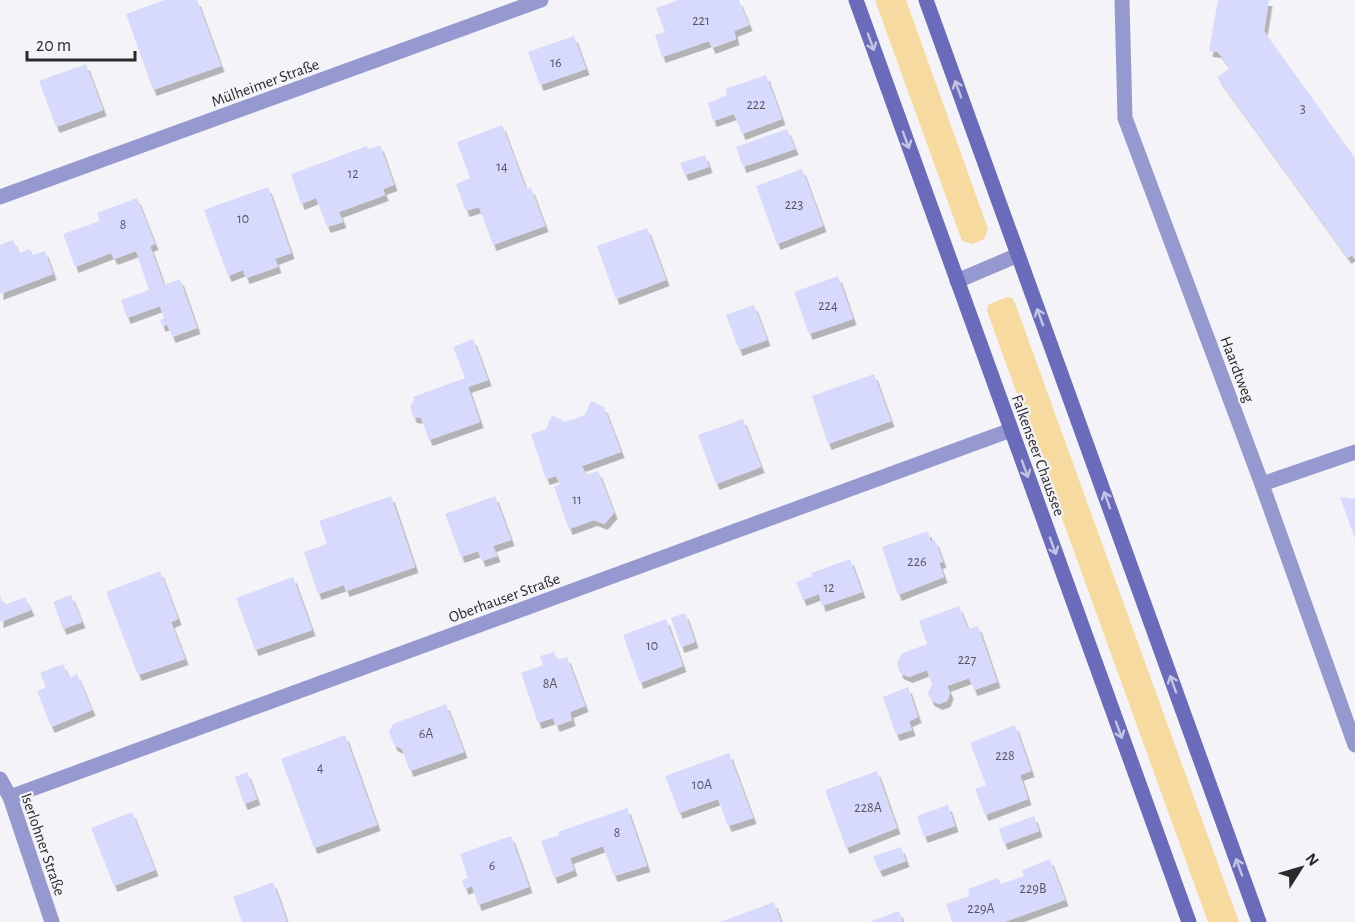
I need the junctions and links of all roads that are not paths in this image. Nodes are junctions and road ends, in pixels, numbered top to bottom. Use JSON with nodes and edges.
{"nodes":[{"id":1,"x":541,"y":0,"type":"edge"},
{"id":2,"x":856,"y":0,"type":"edge"},
{"id":3,"x":926,"y":0,"type":"edge"},
{"id":4,"x":1122,"y":0,"type":"edge"},
{"id":5,"x":0,"y":197,"type":"edge"},
{"id":6,"x":1018,"y":255,"type":"junction"},
{"id":7,"x":957,"y":281,"type":"junction"},
{"id":8,"x":1011,"y":429,"type":"junction"},
{"id":9,"x":1355,"y":452,"type":"edge"},
{"id":10,"x":1262,"y":484,"type":"junction"},
{"id":11,"x":1355,"y":744,"type":"edge"},
{"id":12,"x":0,"y":779,"type":"edge"},
{"id":13,"x":10,"y":797,"type":"junction"},
{"id":14,"x":52,"y":922,"type":"edge"},
{"id":15,"x":1189,"y":922,"type":"edge"},
{"id":16,"x":1259,"y":922,"type":"edge"}],
"edges":[{"from":1,"to":5,"type":"street","name":"Mülheimer Straße"},
{"from":2,"to":7,"type":"main road","name":"Falkenseer Chaussee","one_way":true},
{"from":6,"to":3,"type":"main road","one_way":true},
{"from":4,"to":10,"type":"street","name":"Haardtweg"},
{"from":6,"to":7,"type":"street"},
{"from":16,"to":6,"type":"main road","one_way":true},
{"from":7,"to":8,"type":"main road","name":"Falkenseer Chaussee"},
{"from":8,"to":13,"type":"street","name":"Oberhauser Straße"},
{"from":8,"to":15,"type":"main road","name":"Falkenseer Chaussee","one_way":true},
{"from":9,"to":10,"type":"street"},
{"from":10,"to":11,"type":"street","name":"Haardtweg"},
{"from":12,"to":13,"type":"street","name":"Iserlohner Straße"},
{"from":13,"to":14,"type":"street","name":"Iserlohner Straße"}]}
